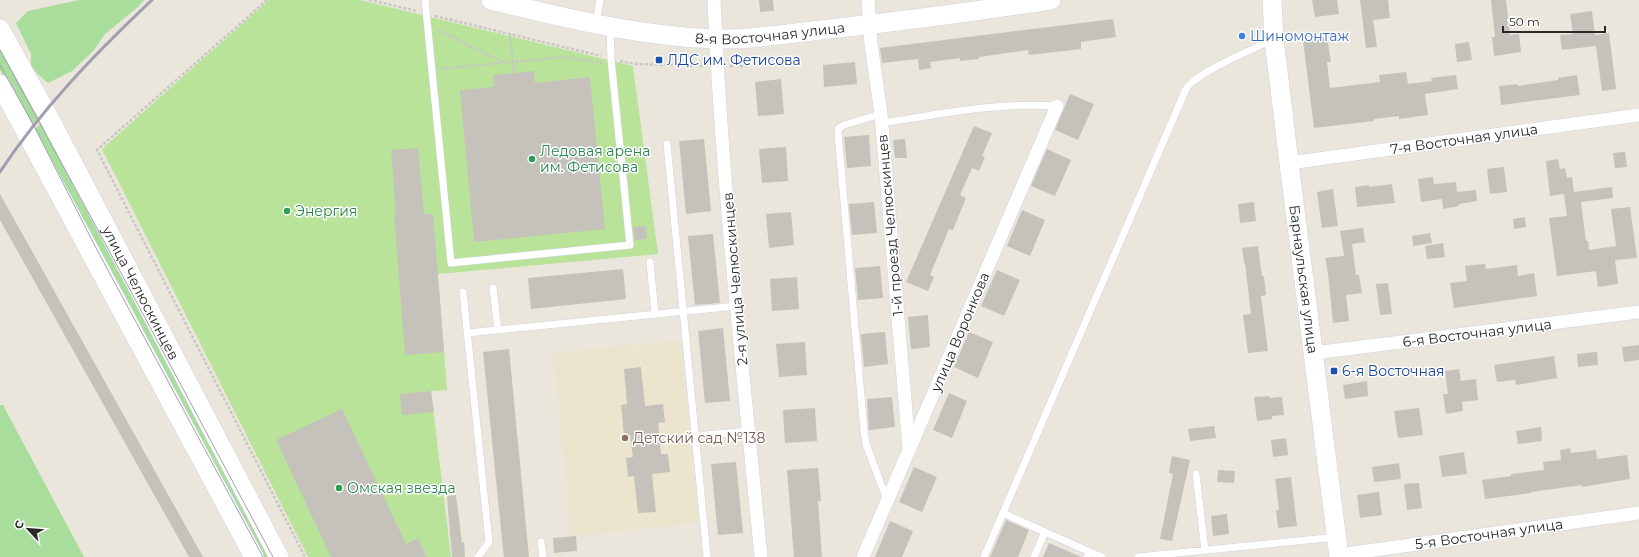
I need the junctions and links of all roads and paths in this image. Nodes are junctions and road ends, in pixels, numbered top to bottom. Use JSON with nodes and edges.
{"nodes":[{"id":1,"x":267,"y":0,"type":"edge"},
{"id":2,"x":369,"y":0,"type":"edge"},
{"id":3,"x":424,"y":0,"type":"edge"},
{"id":4,"x":491,"y":0,"type":"edge"},
{"id":5,"x":600,"y":0,"type":"edge"},
{"id":6,"x":714,"y":0,"type":"edge"},
{"id":7,"x":868,"y":0,"type":"edge"},
{"id":8,"x":1051,"y":0,"type":"edge"},
{"id":9,"x":1272,"y":0,"type":"edge"},
{"id":10,"x":985,"y":5,"type":"edge"},
{"id":11,"x":426,"y":14,"type":"junction"},
{"id":12,"x":427,"y":24,"type":"junction"},
{"id":13,"x":870,"y":24,"type":"junction"},
{"id":14,"x":603,"y":25,"type":"junction"},
{"id":15,"x":0,"y":29,"type":"edge"},
{"id":16,"x":510,"y":34,"type":"junction"},
{"id":17,"x":716,"y":39,"type":"junction"},
{"id":18,"x":1274,"y":39,"type":"junction"},
{"id":19,"x":611,"y":61,"type":"junction"},
{"id":20,"x":505,"y":63,"type":"junction"},
{"id":21,"x":513,"y":63,"type":"junction"},
{"id":22,"x":717,"y":66,"type":"junction"},
{"id":23,"x":747,"y":66,"type":"dead end"},
{"id":24,"x":432,"y":70,"type":"junction"},
{"id":25,"x":514,"y":73,"type":"dead end"},
{"id":26,"x":0,"y":84,"type":"edge"},
{"id":27,"x":1057,"y":106,"type":"joint"},
{"id":28,"x":1639,"y":115,"type":"edge"},
{"id":29,"x":881,"y":118,"type":"junction"},
{"id":30,"x":666,"y":144,"type":"dead end"},
{"id":31,"x":1289,"y":163,"type":"junction"},
{"id":32,"x":650,"y":262,"type":"dead end"},
{"id":33,"x":493,"y":288,"type":"dead end"},
{"id":34,"x":463,"y":292,"type":"dead end"},
{"id":35,"x":737,"y":306,"type":"junction"},
{"id":36,"x":683,"y":311,"type":"junction"},
{"id":37,"x":1639,"y":312,"type":"edge"},
{"id":38,"x":655,"y":314,"type":"junction"},
{"id":39,"x":498,"y":330,"type":"junction"},
{"id":40,"x":467,"y":333,"type":"junction"},
{"id":41,"x":1314,"y":353,"type":"junction"},
{"id":42,"x":749,"y":431,"type":"junction"},
{"id":43,"x":695,"y":436,"type":"junction"},
{"id":44,"x":909,"y":450,"type":"junction"},
{"id":45,"x":1196,"y":474,"type":"dead end"},
{"id":46,"x":887,"y":500,"type":"junction"},
{"id":47,"x":1003,"y":513,"type":"junction"},
{"id":48,"x":1639,"y":513,"type":"edge"},
{"id":49,"x":1044,"y":532,"type":"junction"},
{"id":50,"x":541,"y":542,"type":"dead end"},
{"id":51,"x":1205,"y":550,"type":"junction"},
{"id":52,"x":1338,"y":550,"type":"edge"},
{"id":53,"x":1088,"y":554,"type":"edge"},
{"id":54,"x":254,"y":557,"type":"edge"},
{"id":55,"x":280,"y":557,"type":"edge"},
{"id":56,"x":305,"y":557,"type":"edge"},
{"id":57,"x":478,"y":557,"type":"edge"},
{"id":58,"x":543,"y":557,"type":"edge"},
{"id":59,"x":707,"y":557,"type":"edge"},
{"id":60,"x":761,"y":557,"type":"edge"},
{"id":61,"x":862,"y":557,"type":"edge"},
{"id":62,"x":984,"y":557,"type":"edge"},
{"id":63,"x":1034,"y":557,"type":"edge"},
{"id":64,"x":1102,"y":557,"type":"edge"},
{"id":65,"x":1138,"y":557,"type":"edge"}],
"edges":[{"from":1,"to":56,"type":"path"},
{"from":2,"to":11,"type":"path"},
{"from":3,"to":11,"type":"lane"},
{"from":4,"to":14,"type":"main road","name":"8-я Восточная улица"},
{"from":5,"to":14,"type":"lane"},
{"from":6,"to":17,"type":"street","name":"2-я улица Челюскинцев"},
{"from":7,"to":13,"type":"street","name":"1-й проезд Челюскинцев"},
{"from":8,"to":10,"type":"main road","name":"8-я Восточная улица"},
{"from":9,"to":18,"type":"main road","name":"Барнаульская улица"},
{"from":10,"to":13,"type":"main road","name":"8-я Восточная улица"},
{"from":11,"to":12,"type":"lane"},
{"from":11,"to":16,"type":"path"},
{"from":12,"to":20,"type":"path"},
{"from":12,"to":24,"type":"lane"},
{"from":13,"to":17,"type":"main road","name":"8-я Восточная улица"},
{"from":13,"to":29,"type":"street","name":"1-й проезд Челюскинцев"},
{"from":14,"to":17,"type":"main road","name":"8-я Восточная улица"},
{"from":14,"to":19,"type":"lane"},
{"from":15,"to":55,"type":"main road","name":"улица Челюскинцев"},
{"from":16,"to":19,"type":"path"},
{"from":16,"to":21,"type":"path"},
{"from":17,"to":22,"type":"street","name":"2-я улица Челюскинцев"},
{"from":18,"to":31,"type":"main road","name":"Барнаульская улица"},
{"from":18,"to":47,"type":"lane"},
{"from":19,"to":21,"type":"path"},
{"from":19,"to":22,"type":"path"},
{"from":19,"to":24,"type":"lane"},
{"from":20,"to":21,"type":"path"},
{"from":20,"to":24,"type":"path"},
{"from":21,"to":25,"type":"path"},
{"from":22,"to":23,"type":"path"},
{"from":22,"to":35,"type":"street","name":"2-я улица Челюскинцев"},
{"from":26,"to":54,"type":"main road","name":"улица Челюскинцев"},
{"from":27,"to":29,"type":"lane"},
{"from":27,"to":44,"type":"street","name":"улица Воронкова"},
{"from":28,"to":31,"type":"street","name":"7-я Восточная улица"},
{"from":29,"to":44,"type":"street","name":"1-й проезд Челюскинцев"},
{"from":29,"to":46,"type":"lane"},
{"from":30,"to":36,"type":"lane"},
{"from":31,"to":41,"type":"main road","name":"Барнаульская улица"},
{"from":32,"to":38,"type":"lane"},
{"from":33,"to":39,"type":"lane"},
{"from":34,"to":40,"type":"lane"},
{"from":35,"to":36,"type":"lane"},
{"from":35,"to":42,"type":"street","name":"2-я улица Челюскинцев"},
{"from":36,"to":38,"type":"lane"},
{"from":36,"to":43,"type":"lane"},
{"from":37,"to":41,"type":"street","name":"6-я Восточная улица"},
{"from":38,"to":39,"type":"lane"},
{"from":39,"to":40,"type":"lane"},
{"from":40,"to":57,"type":"lane"},
{"from":41,"to":52,"type":"main road","name":"Барнаульская улица"},
{"from":42,"to":43,"type":"lane"},
{"from":42,"to":60,"type":"street","name":"2-я улица Челюскинцев"},
{"from":43,"to":59,"type":"lane"},
{"from":44,"to":46,"type":"street","name":"улица Воронкова"},
{"from":45,"to":51,"type":"lane"},
{"from":46,"to":61,"type":"street","name":"улица Воронкова"},
{"from":47,"to":49,"type":"lane"},
{"from":47,"to":62,"type":"lane"},
{"from":48,"to":52,"type":"street","name":"5-я Восточная улица"},
{"from":49,"to":53,"type":"lane"},
{"from":49,"to":63,"type":"lane"},
{"from":50,"to":58,"type":"lane"},
{"from":51,"to":52,"type":"lane"},
{"from":51,"to":65,"type":"lane"},
{"from":53,"to":64,"type":"lane"}]}
